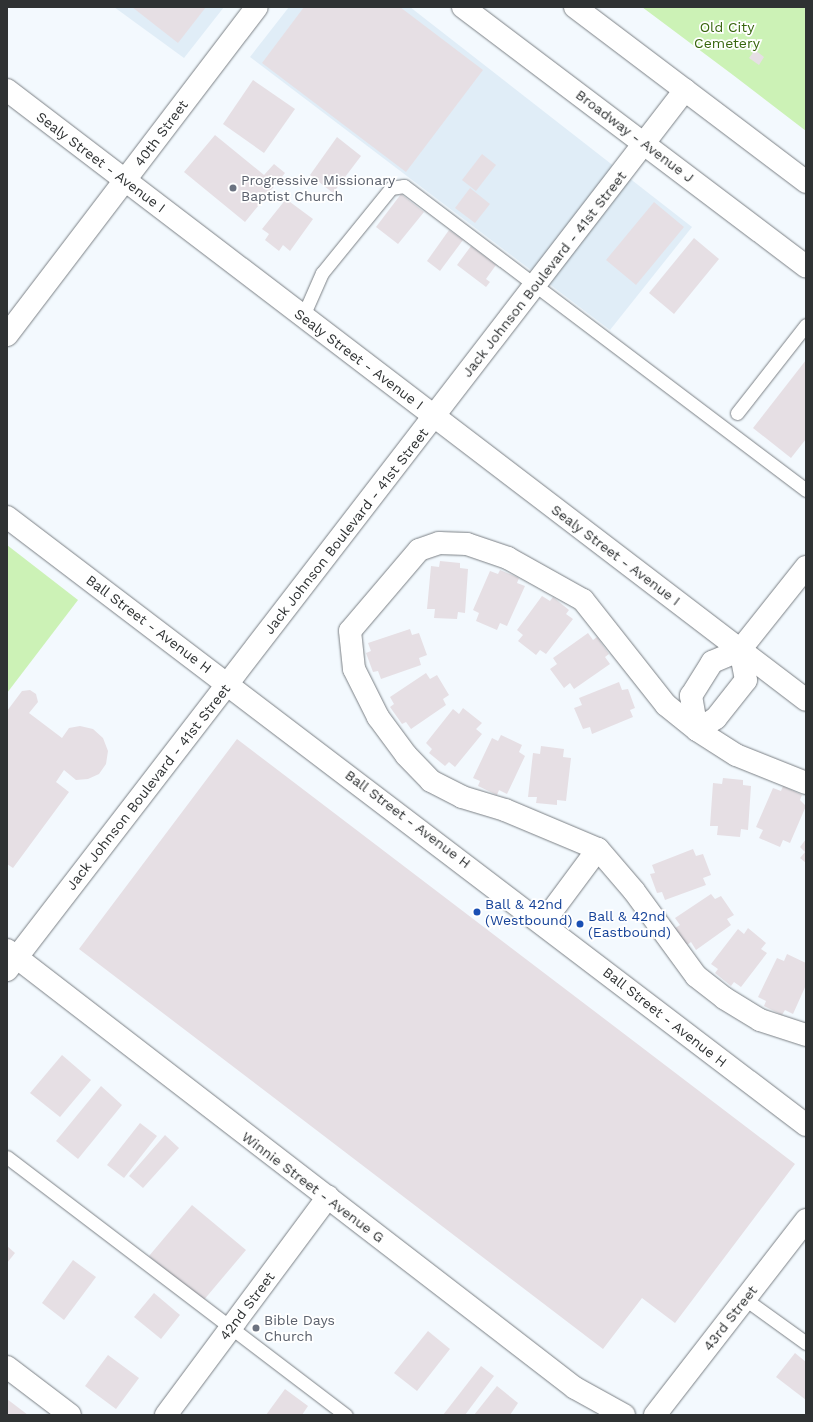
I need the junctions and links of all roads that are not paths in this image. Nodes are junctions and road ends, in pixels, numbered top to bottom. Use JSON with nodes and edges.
{"nodes":[{"id":1,"x":257,"y":7,"type":"edge"},
{"id":2,"x":463,"y":7,"type":"edge"},
{"id":3,"x":575,"y":7,"type":"edge"},
{"id":4,"x":7,"y":90,"type":"edge"},
{"id":5,"x":685,"y":90,"type":"junction"},
{"id":6,"x":644,"y":143,"type":"junction"},
{"id":7,"x":124,"y":180,"type":"junction"},
{"id":8,"x":806,"y":182,"type":"edge"},
{"id":9,"x":806,"y":266,"type":"edge"},
{"id":10,"x":537,"y":284,"type":"junction"},
{"id":11,"x":303,"y":316,"type":"junction"},
{"id":12,"x":806,"y":325,"type":"edge"},
{"id":13,"x":7,"y":334,"type":"edge"},
{"id":14,"x":737,"y":413,"type":"dead end"},
{"id":15,"x":434,"y":416,"type":"junction"},
{"id":16,"x":806,"y":490,"type":"edge"},
{"id":17,"x":7,"y":518,"type":"edge"},
{"id":18,"x":806,"y":568,"type":"edge"},
{"id":19,"x":740,"y":650,"type":"junction"},
{"id":20,"x":228,"y":684,"type":"junction"},
{"id":21,"x":806,"y":700,"type":"edge"},
{"id":22,"x":697,"y":730,"type":"junction"},
{"id":23,"x":806,"y":783,"type":"edge"},
{"id":24,"x":598,"y":850,"type":"junction"},
{"id":25,"x":543,"y":923,"type":"junction"},
{"id":26,"x":10,"y":959,"type":"edge"},
{"id":27,"x":806,"y":1035,"type":"edge"},
{"id":28,"x":806,"y":1125,"type":"edge"},
{"id":29,"x":7,"y":1157,"type":"edge"},
{"id":30,"x":328,"y":1197,"type":"junction"},
{"id":31,"x":806,"y":1220,"type":"edge"},
{"id":32,"x":745,"y":1299,"type":"junction"},
{"id":33,"x":232,"y":1326,"type":"junction"},
{"id":34,"x":806,"y":1343,"type":"edge"},
{"id":35,"x":7,"y":1368,"type":"edge"},
{"id":36,"x":70,"y":1415,"type":"edge"},
{"id":37,"x":166,"y":1415,"type":"edge"},
{"id":38,"x":346,"y":1415,"type":"edge"},
{"id":39,"x":624,"y":1415,"type":"edge"},
{"id":40,"x":654,"y":1415,"type":"edge"}],
"edges":[{"from":1,"to":7,"type":"street","name":"40th Street"},
{"from":2,"to":6,"type":"street","name":"Broadway - Avenue J"},
{"from":3,"to":5,"type":"street"},
{"from":4,"to":7,"type":"street","name":"Sealy Street - Avenue I"},
{"from":5,"to":6,"type":"street","name":"Jack Johnson Boulevard - 41st Street"},
{"from":5,"to":8,"type":"street"},
{"from":6,"to":9,"type":"street","name":"Broadway - Avenue J"},
{"from":6,"to":10,"type":"street","name":"Jack Johnson Boulevard - 41st Street"},
{"from":7,"to":11,"type":"street","name":"Sealy Street - Avenue I"},
{"from":7,"to":13,"type":"street","name":"40th Street"},
{"from":10,"to":11,"type":"lane"},
{"from":10,"to":15,"type":"street","name":"Jack Johnson Boulevard - 41st Street"},
{"from":10,"to":16,"type":"lane"},
{"from":11,"to":15,"type":"street","name":"Sealy Street - Avenue I"},
{"from":12,"to":14,"type":"lane"},
{"from":15,"to":19,"type":"street","name":"Sealy Street - Avenue I"},
{"from":15,"to":20,"type":"street","name":"Jack Johnson Boulevard - 41st Street"},
{"from":17,"to":20,"type":"street","name":"Ball Street - Avenue H"},
{"from":18,"to":19,"type":"street"},
{"from":19,"to":21,"type":"street","name":"Sealy Street - Avenue I"},
{"from":19,"to":22,"type":"street"},
{"from":19,"to":22,"type":"street"},
{"from":20,"to":25,"type":"street","name":"Ball Street - Avenue H"},
{"from":20,"to":26,"type":"street","name":"Jack Johnson Boulevard - 41st Street"},
{"from":22,"to":23,"type":"street"},
{"from":22,"to":24,"type":"street"},
{"from":24,"to":25,"type":"street"},
{"from":24,"to":27,"type":"street"},
{"from":25,"to":28,"type":"street","name":"Ball Street - Avenue H"},
{"from":26,"to":30,"type":"street","name":"Winnie Street - Avenue G"},
{"from":29,"to":33,"type":"lane"},
{"from":30,"to":33,"type":"street","name":"42nd Street"},
{"from":30,"to":39,"type":"street","name":"Winnie Street - Avenue G"},
{"from":31,"to":32,"type":"street","name":"43rd Street"},
{"from":32,"to":34,"type":"lane"},
{"from":32,"to":40,"type":"street","name":"43rd Street"},
{"from":33,"to":37,"type":"street","name":"42nd Street"},
{"from":33,"to":38,"type":"lane"},
{"from":35,"to":36,"type":"street"}]}
